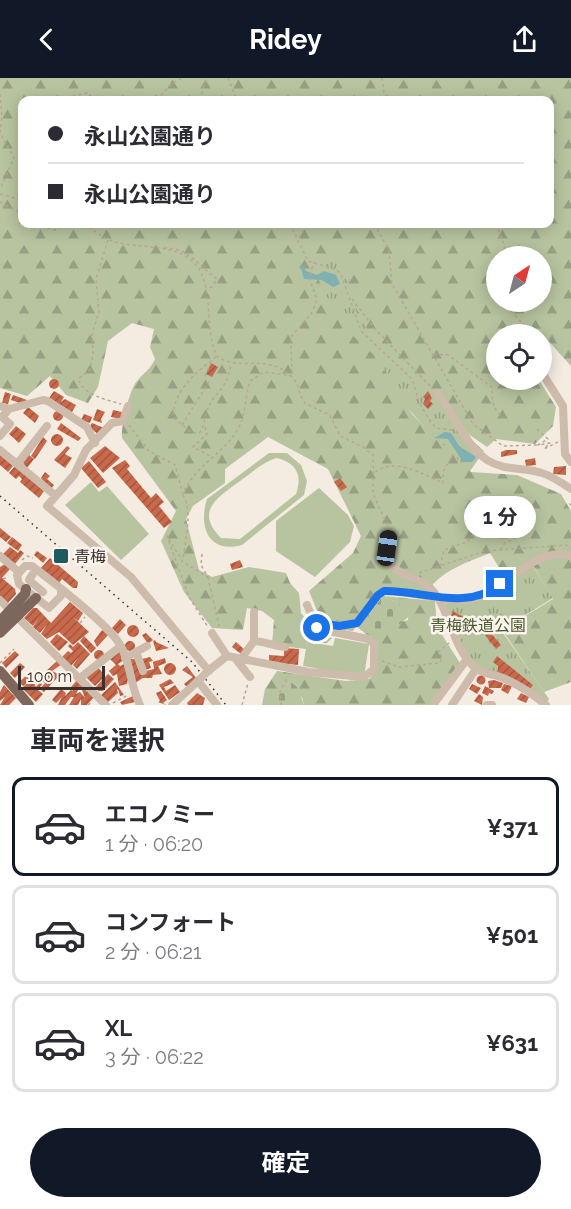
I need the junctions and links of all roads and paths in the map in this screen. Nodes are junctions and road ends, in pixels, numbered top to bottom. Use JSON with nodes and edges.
{"nodes":[{"id":1,"x":174,"y":78,"type":"edge"},
{"id":2,"x":183,"y":78,"type":"edge"},
{"id":3,"x":206,"y":78,"type":"edge"},
{"id":4,"x":228,"y":78,"type":"edge"},
{"id":5,"x":382,"y":78,"type":"edge"},
{"id":6,"x":172,"y":83,"type":"junction"},
{"id":7,"x":0,"y":94,"type":"edge"},
{"id":8,"x":73,"y":96,"type":"edge"},
{"id":9,"x":90,"y":96,"type":"edge"},
{"id":10,"x":161,"y":96,"type":"edge"},
{"id":11,"x":201,"y":96,"type":"edge"},
{"id":12,"x":235,"y":96,"type":"edge"},
{"id":13,"x":384,"y":96,"type":"edge"},
{"id":14,"x":0,"y":189,"type":"edge"},
{"id":15,"x":0,"y":194,"type":"edge"},
{"id":16,"x":18,"y":197,"type":"edge"},
{"id":17,"x":0,"y":202,"type":"edge"},
{"id":18,"x":18,"y":212,"type":"edge"},
{"id":19,"x":90,"y":228,"type":"edge"},
{"id":20,"x":292,"y":228,"type":"edge"},
{"id":21,"x":303,"y":228,"type":"edge"},
{"id":22,"x":376,"y":228,"type":"edge"},
{"id":23,"x":498,"y":228,"type":"edge"},
{"id":24,"x":108,"y":239,"type":"junction"},
{"id":25,"x":298,"y":239,"type":"junction"},
{"id":26,"x":504,"y":246,"type":"edge"},
{"id":27,"x":160,"y":249,"type":"junction"},
{"id":28,"x":314,"y":262,"type":"junction"},
{"id":29,"x":205,"y":288,"type":"junction"},
{"id":30,"x":351,"y":298,"type":"junction"},
{"id":31,"x":512,"y":312,"type":"edge"},
{"id":32,"x":523,"y":324,"type":"edge"},
{"id":33,"x":434,"y":354,"type":"junction"},
{"id":34,"x":217,"y":356,"type":"junction"},
{"id":35,"x":212,"y":360,"type":"junction"},
{"id":36,"x":232,"y":364,"type":"junction"},
{"id":37,"x":205,"y":375,"type":"dead end"},
{"id":38,"x":291,"y":376,"type":"junction"},
{"id":39,"x":210,"y":380,"type":"dead end"},
{"id":40,"x":552,"y":389,"type":"edge"},
{"id":41,"x":437,"y":393,"type":"joint"},
{"id":42,"x":0,"y":406,"type":"edge"},
{"id":43,"x":128,"y":406,"type":"joint"},
{"id":44,"x":9,"y":409,"type":"junction"},
{"id":45,"x":123,"y":421,"type":"junction"},
{"id":46,"x":508,"y":421,"type":"dead end"},
{"id":47,"x":182,"y":425,"type":"junction"},
{"id":48,"x":47,"y":426,"type":"dead end"},
{"id":49,"x":205,"y":426,"type":"junction"},
{"id":50,"x":537,"y":429,"type":"dead end"},
{"id":51,"x":464,"y":434,"type":"junction"},
{"id":52,"x":0,"y":436,"type":"edge"},
{"id":53,"x":565,"y":439,"type":"junction"},
{"id":54,"x":95,"y":442,"type":"junction"},
{"id":55,"x":538,"y":445,"type":"junction"},
{"id":56,"x":0,"y":450,"type":"edge"},
{"id":57,"x":453,"y":454,"type":"dead end"},
{"id":58,"x":212,"y":457,"type":"junction"},
{"id":59,"x":571,"y":462,"type":"edge"},
{"id":60,"x":17,"y":464,"type":"junction"},
{"id":61,"x":374,"y":473,"type":"junction"},
{"id":62,"x":571,"y":489,"type":"edge"},
{"id":63,"x":183,"y":494,"type":"junction"},
{"id":64,"x":56,"y":496,"type":"junction"},
{"id":65,"x":389,"y":533,"type":"joint"},
{"id":66,"x":571,"y":548,"type":"edge"},
{"id":67,"x":501,"y":549,"type":"junction"},
{"id":68,"x":202,"y":554,"type":"dead end"},
{"id":69,"x":571,"y":556,"type":"edge"},
{"id":70,"x":1,"y":560,"type":"edge"},
{"id":71,"x":183,"y":562,"type":"junction"},
{"id":72,"x":440,"y":567,"type":"junction"},
{"id":73,"x":36,"y":569,"type":"junction"},
{"id":74,"x":19,"y":572,"type":"junction"},
{"id":75,"x":407,"y":576,"type":"junction"},
{"id":76,"x":208,"y":577,"type":"junction"},
{"id":77,"x":51,"y":582,"type":"junction"},
{"id":78,"x":26,"y":589,"type":"junction"},
{"id":79,"x":62,"y":590,"type":"junction"},
{"id":80,"x":39,"y":595,"type":"junction"},
{"id":81,"x":438,"y":598,"type":"junction"},
{"id":82,"x":0,"y":600,"type":"edge"},
{"id":83,"x":307,"y":605,"type":"dead end"},
{"id":84,"x":254,"y":612,"type":"dead end"},
{"id":85,"x":504,"y":612,"type":"dead end"},
{"id":86,"x":14,"y":613,"type":"junction"},
{"id":87,"x":88,"y":614,"type":"junction"},
{"id":88,"x":0,"y":621,"type":"edge"},
{"id":89,"x":490,"y":622,"type":"dead end"},
{"id":90,"x":80,"y":623,"type":"dead end"},
{"id":91,"x":316,"y":626,"type":"junction"},
{"id":92,"x":0,"y":633,"type":"edge"},
{"id":93,"x":212,"y":633,"type":"junction"},
{"id":94,"x":455,"y":640,"type":"junction"},
{"id":95,"x":254,"y":641,"type":"junction"},
{"id":96,"x":121,"y":646,"type":"junction"},
{"id":97,"x":147,"y":646,"type":"dead end"},
{"id":98,"x":285,"y":646,"type":"dead end"},
{"id":99,"x":14,"y":649,"type":"dead end"},
{"id":100,"x":136,"y":652,"type":"junction"},
{"id":101,"x":125,"y":658,"type":"junction"},
{"id":102,"x":234,"y":658,"type":"junction"},
{"id":103,"x":467,"y":659,"type":"junction"},
{"id":104,"x":375,"y":660,"type":"junction"},
{"id":105,"x":0,"y":664,"type":"edge"},
{"id":106,"x":291,"y":669,"type":"junction"},
{"id":107,"x":476,"y":669,"type":"junction"},
{"id":108,"x":0,"y":671,"type":"edge"},
{"id":109,"x":143,"y":671,"type":"dead end"},
{"id":110,"x":208,"y":671,"type":"junction"},
{"id":111,"x":250,"y":677,"type":"joint"},
{"id":112,"x":80,"y":678,"type":"junction"},
{"id":113,"x":198,"y":680,"type":"junction"},
{"id":114,"x":134,"y":692,"type":"junction"},
{"id":115,"x":209,"y":695,"type":"junction"},
{"id":116,"x":29,"y":705,"type":"edge"},
{"id":117,"x":108,"y":705,"type":"edge"},
{"id":118,"x":140,"y":705,"type":"edge"},
{"id":119,"x":172,"y":705,"type":"edge"},
{"id":120,"x":210,"y":705,"type":"edge"},
{"id":121,"x":217,"y":705,"type":"edge"},
{"id":122,"x":242,"y":705,"type":"edge"},
{"id":123,"x":281,"y":705,"type":"edge"},
{"id":124,"x":433,"y":705,"type":"edge"},
{"id":125,"x":452,"y":705,"type":"edge"},
{"id":126,"x":487,"y":705,"type":"edge"},
{"id":127,"x":492,"y":705,"type":"edge"},
{"id":128,"x":546,"y":705,"type":"edge"}],
"edges":[{"from":1,"to":6,"type":"path"},
{"from":2,"to":6,"type":"path"},
{"from":3,"to":11,"type":"path"},
{"from":4,"to":12,"type":"path"},
{"from":5,"to":13,"type":"path"},
{"from":6,"to":10,"type":"path"},
{"from":7,"to":14,"type":"path"},
{"from":8,"to":9,"type":"path"},
{"from":15,"to":16,"type":"path"},
{"from":17,"to":18,"type":"path"},
{"from":19,"to":24,"type":"path"},
{"from":20,"to":25,"type":"path"},
{"from":21,"to":25,"type":"path"},
{"from":22,"to":33,"type":"path"},
{"from":23,"to":26,"type":"path"},
{"from":24,"to":27,"type":"path"},
{"from":24,"to":43,"type":"path"},
{"from":25,"to":28,"type":"path"},
{"from":27,"to":29,"type":"path"},
{"from":27,"to":29,"type":"path"},
{"from":28,"to":30,"type":"path"},
{"from":28,"to":38,"type":"path"},
{"from":29,"to":34,"type":"path"},
{"from":30,"to":41,"type":"path"},
{"from":30,"to":51,"type":"path"},
{"from":31,"to":32,"type":"path"},
{"from":33,"to":46,"type":"path"},
{"from":33,"to":55,"type":"path"},
{"from":34,"to":35,"type":"path"},
{"from":34,"to":36,"type":"path"},
{"from":35,"to":37,"type":"path"},
{"from":35,"to":47,"type":"path"},
{"from":36,"to":38,"type":"path"},
{"from":36,"to":49,"type":"path"},
{"from":38,"to":58,"type":"path"},
{"from":38,"to":61,"type":"path"},
{"from":39,"to":47,"type":"path"},
{"from":40,"to":53,"type":"street"},
{"from":41,"to":51,"type":"street"},
{"from":42,"to":44,"type":"street"},
{"from":43,"to":45,"type":"street"},
{"from":44,"to":52,"type":"street"},
{"from":44,"to":54,"type":"street"},
{"from":45,"to":54,"type":"street"},
{"from":45,"to":63,"type":"path"},
{"from":47,"to":49,"type":"path"},
{"from":48,"to":60,"type":"street"},
{"from":49,"to":58,"type":"path"},
{"from":50,"to":55,"type":"path"},
{"from":51,"to":62,"type":"street"},
{"from":53,"to":55,"type":"path"},
{"from":53,"to":59,"type":"street"},
{"from":54,"to":64,"type":"street"},
{"from":56,"to":60,"type":"street"},
{"from":57,"to":61,"type":"path"},
{"from":58,"to":63,"type":"path"},
{"from":60,"to":64,"type":"street"},
{"from":61,"to":65,"type":"path"},
{"from":63,"to":71,"type":"path"},
{"from":64,"to":110,"type":"street"},
{"from":65,"to":75,"type":"street"},
{"from":66,"to":67,"type":"path"},
{"from":67,"to":72,"type":"path"},
{"from":67,"to":72,"type":"path"},
{"from":68,"to":76,"type":"path"},
{"from":69,"to":81,"type":"street"},
{"from":70,"to":74,"type":"street"},
{"from":71,"to":76,"type":"path"},
{"from":71,"to":93,"type":"path"},
{"from":72,"to":75,"type":"path"},
{"from":73,"to":74,"type":"street"},
{"from":73,"to":77,"type":"street"},
{"from":73,"to":80,"type":"street"},
{"from":74,"to":78,"type":"street"},
{"from":75,"to":81,"type":"street"},
{"from":76,"to":93,"type":"path"},
{"from":77,"to":79,"type":"street"},
{"from":77,"to":80,"type":"street"},
{"from":78,"to":80,"type":"street"},
{"from":78,"to":86,"type":"main road"},
{"from":79,"to":80,"type":"street"},
{"from":79,"to":87,"type":"street"},
{"from":80,"to":86,"type":"main road"},
{"from":81,"to":91,"type":"street"},
{"from":81,"to":94,"type":"street"},
{"from":82,"to":86,"type":"street"},
{"from":83,"to":91,"type":"street"},
{"from":84,"to":95,"type":"street"},
{"from":85,"to":89,"type":"path"},
{"from":86,"to":88,"type":"main road"},
{"from":86,"to":92,"type":"main road"},
{"from":86,"to":112,"type":"street"},
{"from":87,"to":90,"type":"path"},
{"from":87,"to":96,"type":"street"},
{"from":91,"to":104,"type":"street"},
{"from":93,"to":102,"type":"street"},
{"from":94,"to":103,"type":"street"},
{"from":94,"to":104,"type":"path"},
{"from":95,"to":98,"type":"street"},
{"from":95,"to":102,"type":"street"},
{"from":96,"to":101,"type":"street"},
{"from":96,"to":112,"type":"street"},
{"from":97,"to":100,"type":"street"},
{"from":99,"to":105,"type":"path"},
{"from":100,"to":101,"type":"street"},
{"from":100,"to":109,"type":"street"},
{"from":101,"to":114,"type":"street"},
{"from":102,"to":106,"type":"street"},
{"from":102,"to":110,"type":"street"},
{"from":102,"to":111,"type":"street"},
{"from":103,"to":107,"type":"street"},
{"from":103,"to":124,"type":"street"},
{"from":104,"to":106,"type":"street"},
{"from":106,"to":123,"type":"path"},
{"from":107,"to":125,"type":"street"},
{"from":107,"to":128,"type":"street"},
{"from":108,"to":116,"type":"main road"},
{"from":110,"to":113,"type":"street","bridge":true},
{"from":111,"to":122,"type":"path"},
{"from":112,"to":117,"type":"street"},
{"from":113,"to":115,"type":"street"},
{"from":113,"to":119,"type":"street"},
{"from":114,"to":117,"type":"path"},
{"from":114,"to":118,"type":"street"},
{"from":115,"to":120,"type":"street"},
{"from":115,"to":121,"type":"street"},
{"from":126,"to":127,"type":"street"}]}
